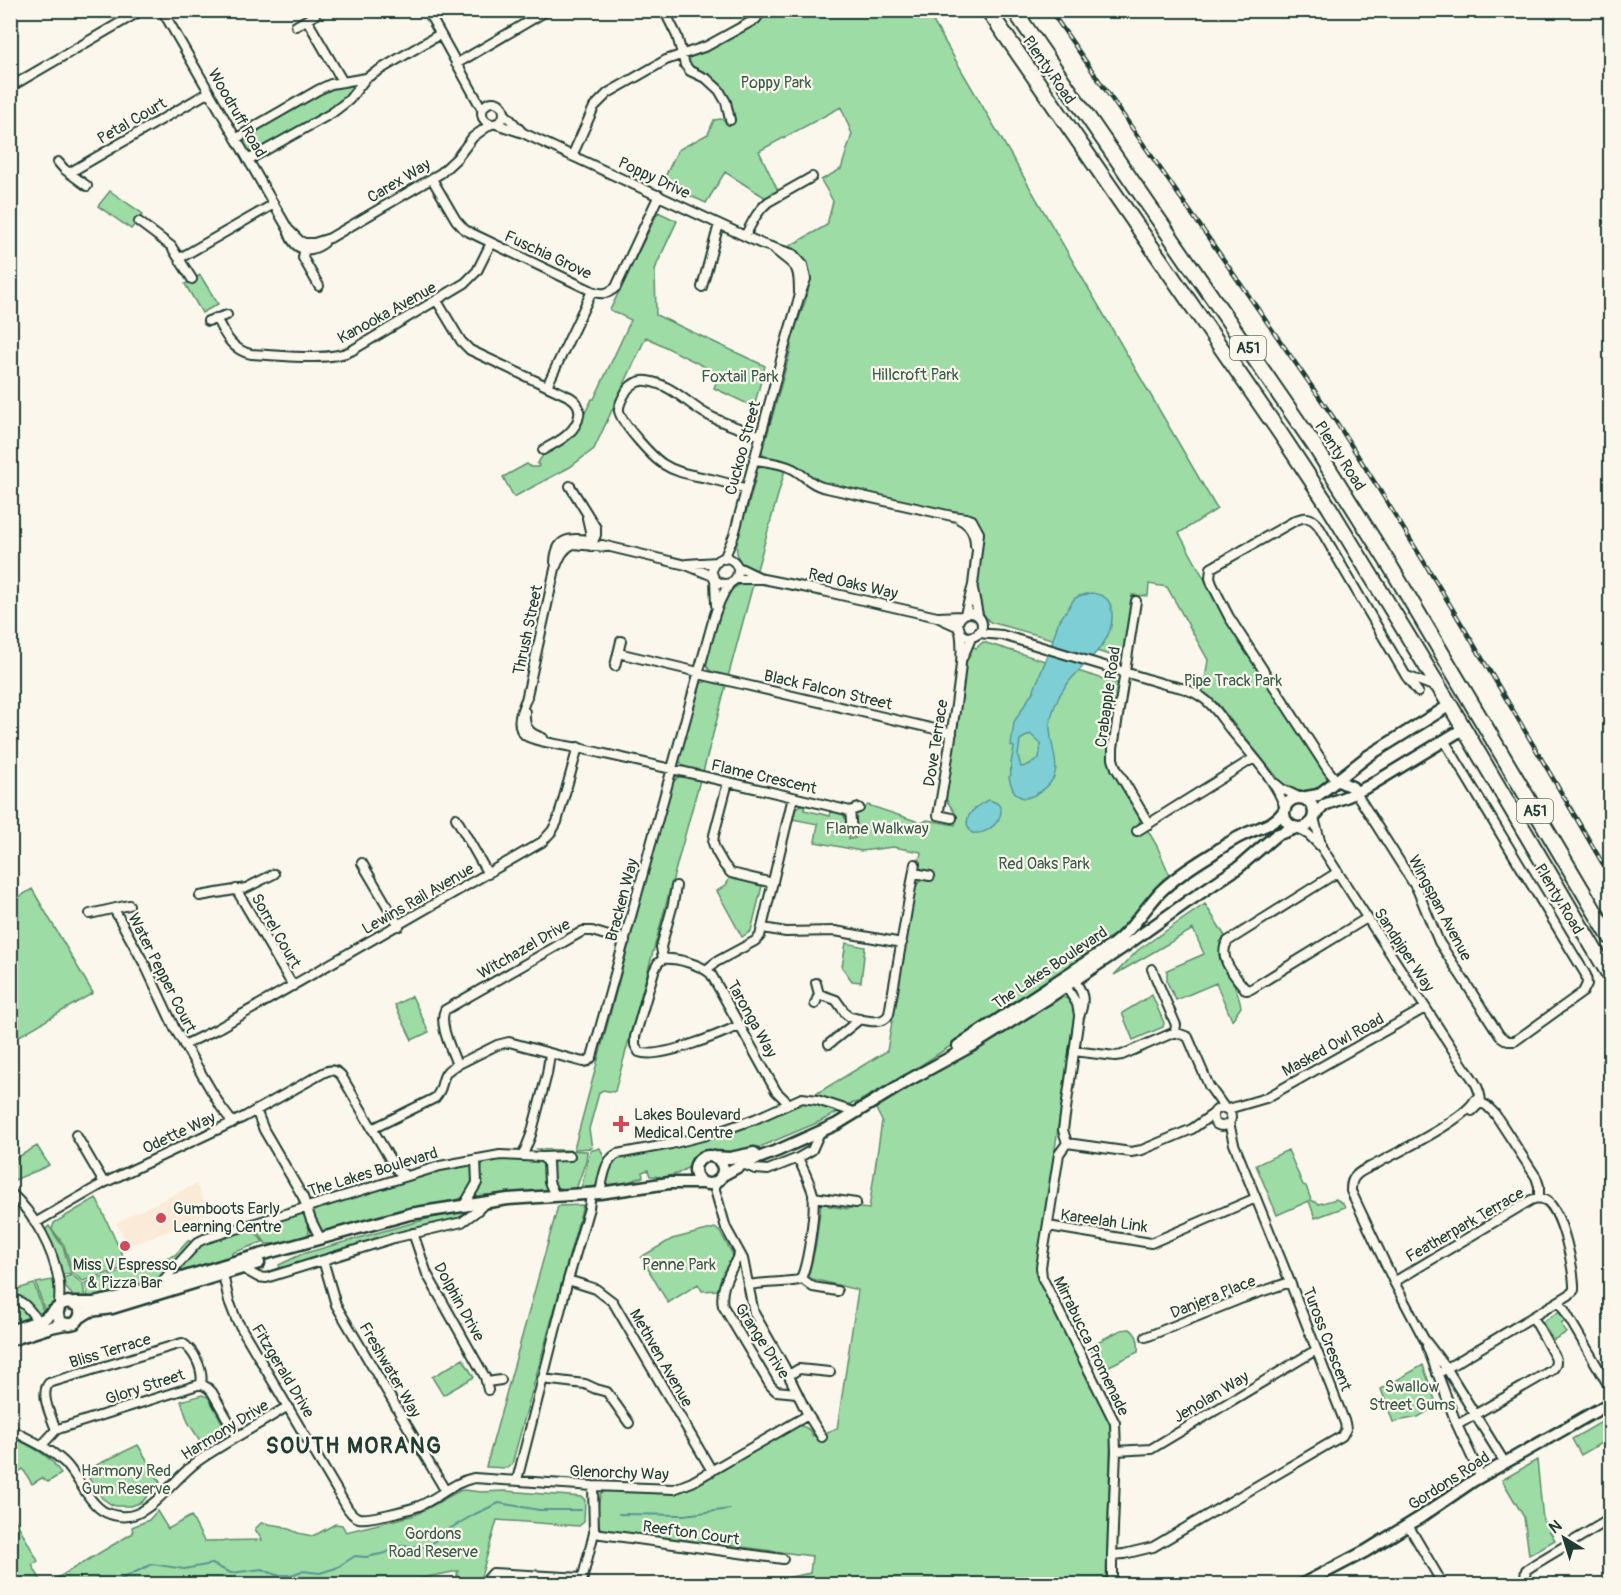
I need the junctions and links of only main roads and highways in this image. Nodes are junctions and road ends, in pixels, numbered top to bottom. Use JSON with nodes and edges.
{"nodes":[{"id":1,"x":988,"y":10,"type":"edge"},
{"id":2,"x":1014,"y":10,"type":"edge"},
{"id":3,"x":1467,"y":695,"type":"junction"},
{"id":4,"x":1450,"y":705,"type":"junction"},
{"id":5,"x":1481,"y":718,"type":"junction"},
{"id":6,"x":1463,"y":729,"type":"junction"},
{"id":7,"x":1611,"y":937,"type":"edge"},
{"id":8,"x":1611,"y":976,"type":"edge"}],
"edges":[{"from":1,"to":4,"type":"highway","name":"Plenty Road","number":"A51"},
{"from":2,"to":3,"type":"highway","name":"Plenty Road","number":"A51"},
{"from":3,"to":4,"type":"highway"},
{"from":3,"to":5,"type":"highway","name":"Plenty Road","number":"A51"},
{"from":4,"to":6,"type":"highway","name":"Plenty Road","number":"A51"},
{"from":5,"to":6,"type":"highway"},
{"from":5,"to":7,"type":"highway","name":"Plenty Road","number":"A51"},
{"from":6,"to":8,"type":"highway","name":"Plenty Road","number":"A51"}]}
